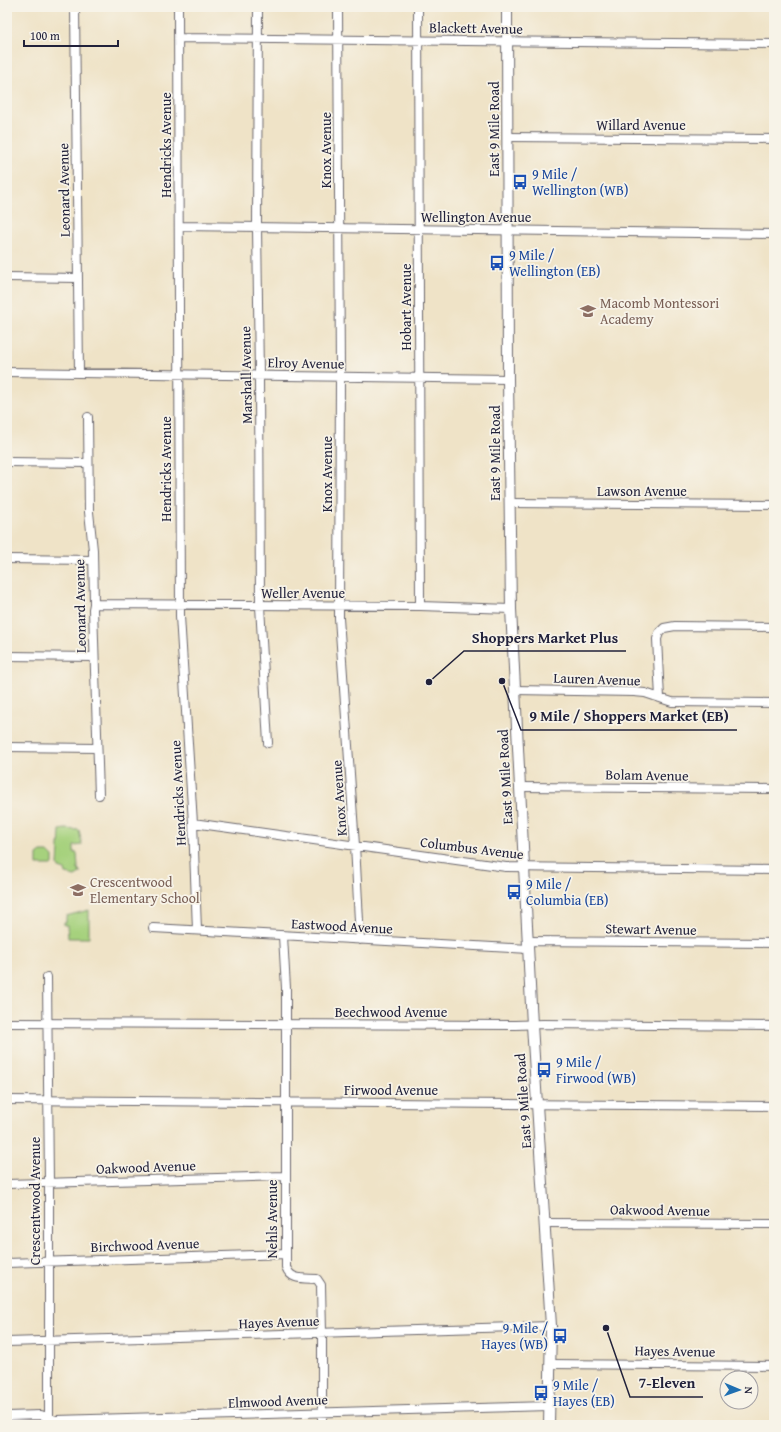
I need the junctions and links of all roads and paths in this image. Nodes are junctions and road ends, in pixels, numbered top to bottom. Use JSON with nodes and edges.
{"nodes":[{"id":1,"x":75,"y":7,"type":"edge"},
{"id":2,"x":178,"y":7,"type":"edge"},
{"id":3,"x":258,"y":7,"type":"edge"},
{"id":4,"x":338,"y":7,"type":"edge"},
{"id":5,"x":418,"y":7,"type":"edge"},
{"id":6,"x":508,"y":7,"type":"edge"},
{"id":7,"x":178,"y":38,"type":"junction"},
{"id":8,"x":258,"y":38,"type":"junction"},
{"id":9,"x":338,"y":40,"type":"junction"},
{"id":10,"x":418,"y":41,"type":"junction"},
{"id":11,"x":508,"y":42,"type":"junction"},
{"id":12,"x":774,"y":44,"type":"edge"},
{"id":13,"x":508,"y":137,"type":"junction"},
{"id":14,"x":774,"y":139,"type":"edge"},
{"id":15,"x":179,"y":226,"type":"junction"},
{"id":16,"x":256,"y":227,"type":"junction"},
{"id":17,"x":339,"y":228,"type":"junction"},
{"id":18,"x":418,"y":230,"type":"junction"},
{"id":19,"x":508,"y":230,"type":"junction"},
{"id":20,"x":774,"y":234,"type":"edge"},
{"id":21,"x":7,"y":277,"type":"edge"},
{"id":22,"x":78,"y":278,"type":"junction"},
{"id":23,"x":7,"y":372,"type":"edge"},
{"id":24,"x":79,"y":373,"type":"junction"},
{"id":25,"x":179,"y":375,"type":"junction"},
{"id":26,"x":259,"y":375,"type":"junction"},
{"id":27,"x":340,"y":376,"type":"junction"},
{"id":28,"x":419,"y":377,"type":"junction"},
{"id":29,"x":508,"y":379,"type":"junction"},
{"id":30,"x":88,"y":417,"type":"dead end"},
{"id":31,"x":7,"y":462,"type":"edge"},
{"id":32,"x":88,"y":463,"type":"junction"},
{"id":33,"x":509,"y":503,"type":"junction"},
{"id":34,"x":774,"y":505,"type":"edge"},
{"id":35,"x":7,"y":559,"type":"edge"},
{"id":36,"x":93,"y":560,"type":"junction"},
{"id":37,"x":94,"y":604,"type":"junction"},
{"id":38,"x":180,"y":605,"type":"junction"},
{"id":39,"x":260,"y":606,"type":"junction"},
{"id":40,"x":340,"y":606,"type":"junction"},
{"id":41,"x":420,"y":606,"type":"junction"},
{"id":42,"x":511,"y":609,"type":"junction"},
{"id":43,"x":774,"y":627,"type":"edge"},
{"id":44,"x":7,"y":656,"type":"edge"},
{"id":45,"x":94,"y":657,"type":"junction"},
{"id":46,"x":515,"y":690,"type":"junction"},
{"id":47,"x":660,"y":698,"type":"junction"},
{"id":48,"x":774,"y":703,"type":"edge"},
{"id":49,"x":268,"y":743,"type":"dead end"},
{"id":50,"x":7,"y":747,"type":"edge"},
{"id":51,"x":97,"y":748,"type":"junction"},
{"id":52,"x":520,"y":787,"type":"junction"},
{"id":53,"x":774,"y":789,"type":"edge"},
{"id":54,"x":99,"y":795,"type":"dead end"},
{"id":55,"x":193,"y":823,"type":"junction"},
{"id":56,"x":355,"y":845,"type":"junction"},
{"id":57,"x":524,"y":868,"type":"junction"},
{"id":58,"x":774,"y":870,"type":"edge"},
{"id":59,"x":153,"y":928,"type":"dead end"},
{"id":60,"x":197,"y":930,"type":"junction"},
{"id":61,"x":283,"y":936,"type":"junction"},
{"id":62,"x":360,"y":940,"type":"junction"},
{"id":63,"x":774,"y":943,"type":"edge"},
{"id":64,"x":528,"y":945,"type":"junction"},
{"id":65,"x":47,"y":977,"type":"dead end"},
{"id":66,"x":7,"y":1023,"type":"edge"},
{"id":67,"x":48,"y":1023,"type":"junction"},
{"id":68,"x":286,"y":1024,"type":"junction"},
{"id":69,"x":532,"y":1025,"type":"junction"},
{"id":70,"x":774,"y":1026,"type":"edge"},
{"id":71,"x":7,"y":1100,"type":"edge"},
{"id":72,"x":48,"y":1101,"type":"junction"},
{"id":73,"x":285,"y":1102,"type":"junction"},
{"id":74,"x":537,"y":1104,"type":"junction"},
{"id":75,"x":774,"y":1106,"type":"edge"},
{"id":76,"x":285,"y":1176,"type":"junction"},
{"id":77,"x":49,"y":1183,"type":"junction"},
{"id":78,"x":7,"y":1184,"type":"edge"},
{"id":79,"x":545,"y":1223,"type":"junction"},
{"id":80,"x":774,"y":1224,"type":"edge"},
{"id":81,"x":285,"y":1254,"type":"junction"},
{"id":82,"x":48,"y":1262,"type":"junction"},
{"id":83,"x":7,"y":1263,"type":"edge"},
{"id":84,"x":551,"y":1326,"type":"junction"},
{"id":85,"x":322,"y":1333,"type":"junction"},
{"id":86,"x":49,"y":1341,"type":"junction"},
{"id":87,"x":7,"y":1342,"type":"edge"},
{"id":88,"x":551,"y":1364,"type":"junction"},
{"id":89,"x":774,"y":1366,"type":"edge"},
{"id":90,"x":550,"y":1406,"type":"junction"},
{"id":91,"x":322,"y":1412,"type":"junction"},
{"id":92,"x":7,"y":1416,"type":"edge"},
{"id":93,"x":49,"y":1421,"type":"edge"},
{"id":94,"x":322,"y":1425,"type":"edge"},
{"id":95,"x":549,"y":1425,"type":"edge"}],
"edges":[{"from":1,"to":22,"type":"street","name":"Leonard Avenue"},
{"from":2,"to":7,"type":"street","name":"Hendricks Avenue"},
{"from":3,"to":8,"type":"street","name":"Marshall Avenue"},
{"from":4,"to":9,"type":"street","name":"Knox Avenue"},
{"from":5,"to":10,"type":"street","name":"Hobart Avenue"},
{"from":6,"to":11,"type":"main road","name":"East 9 Mile Road"},
{"from":7,"to":8,"type":"street","name":"Blackett Avenue"},
{"from":7,"to":15,"type":"street","name":"Hendricks Avenue"},
{"from":8,"to":9,"type":"street","name":"Blackett Avenue"},
{"from":8,"to":16,"type":"street","name":"Marshall Avenue"},
{"from":9,"to":10,"type":"street","name":"Blackett Avenue"},
{"from":9,"to":17,"type":"street","name":"Knox Avenue"},
{"from":10,"to":11,"type":"street","name":"Blackett Avenue"},
{"from":10,"to":18,"type":"street","name":"Hobart Avenue"},
{"from":11,"to":12,"type":"street","name":"Blackett Avenue"},
{"from":11,"to":13,"type":"main road","name":"East 9 Mile Road"},
{"from":13,"to":14,"type":"street","name":"Willard Avenue"},
{"from":13,"to":19,"type":"main road","name":"East 9 Mile Road"},
{"from":15,"to":16,"type":"street","name":"Wellington Avenue"},
{"from":15,"to":25,"type":"street","name":"Hendricks Avenue"},
{"from":16,"to":17,"type":"street","name":"Wellington Avenue"},
{"from":16,"to":26,"type":"street","name":"Marshall Avenue"},
{"from":17,"to":18,"type":"street","name":"Wellington Avenue"},
{"from":17,"to":27,"type":"street","name":"Knox Avenue"},
{"from":18,"to":19,"type":"street","name":"Wellington Avenue"},
{"from":18,"to":28,"type":"street","name":"Hobart Avenue"},
{"from":19,"to":20,"type":"street","name":"Wellington Avenue"},
{"from":19,"to":29,"type":"main road","name":"East 9 Mile Road"},
{"from":21,"to":22,"type":"street"},
{"from":22,"to":24,"type":"street","name":"Leonard Avenue"},
{"from":23,"to":24,"type":"street","name":"Elroy Avenue"},
{"from":24,"to":25,"type":"street","name":"Elroy Avenue"},
{"from":25,"to":26,"type":"street","name":"Elroy Avenue"},
{"from":25,"to":38,"type":"street","name":"Hendricks Avenue"},
{"from":26,"to":27,"type":"street","name":"Elroy Avenue"},
{"from":26,"to":39,"type":"street","name":"Marshall Avenue"},
{"from":27,"to":28,"type":"street","name":"Elroy Avenue"},
{"from":27,"to":40,"type":"street","name":"Knox Avenue"},
{"from":28,"to":29,"type":"street","name":"Elroy Avenue"},
{"from":28,"to":41,"type":"street","name":"Hobart Avenue"},
{"from":29,"to":33,"type":"main road","name":"East 9 Mile Road"},
{"from":30,"to":32,"type":"street","name":"Leonard Avenue"},
{"from":31,"to":32,"type":"street"},
{"from":32,"to":36,"type":"street","name":"Leonard Avenue"},
{"from":33,"to":34,"type":"street","name":"Lawson Avenue"},
{"from":33,"to":42,"type":"main road","name":"East 9 Mile Road"},
{"from":35,"to":36,"type":"street"},
{"from":36,"to":37,"type":"street","name":"Leonard Avenue"},
{"from":37,"to":38,"type":"street","name":"Weller Avenue"},
{"from":37,"to":45,"type":"street","name":"Leonard Avenue"},
{"from":38,"to":39,"type":"street","name":"Weller Avenue"},
{"from":38,"to":55,"type":"street","name":"Hendricks Avenue"},
{"from":39,"to":40,"type":"street","name":"Weller Avenue"},
{"from":39,"to":49,"type":"street","name":"Marshall Avenue"},
{"from":40,"to":41,"type":"street","name":"Weller Avenue"},
{"from":40,"to":56,"type":"street","name":"Knox Avenue"},
{"from":41,"to":42,"type":"street","name":"Weller Avenue"},
{"from":42,"to":46,"type":"main road","name":"East 9 Mile Road"},
{"from":43,"to":47,"type":"street"},
{"from":44,"to":45,"type":"street"},
{"from":45,"to":51,"type":"street","name":"Leonard Avenue"},
{"from":46,"to":47,"type":"street","name":"Lauren Avenue"},
{"from":46,"to":52,"type":"main road","name":"East 9 Mile Road"},
{"from":47,"to":48,"type":"street","name":"Lauren Avenue"},
{"from":50,"to":51,"type":"street"},
{"from":51,"to":54,"type":"street","name":"Leonard Avenue"},
{"from":52,"to":53,"type":"street","name":"Bolam Avenue"},
{"from":52,"to":57,"type":"main road","name":"East 9 Mile Road"},
{"from":55,"to":56,"type":"street","name":"Columbus Avenue"},
{"from":55,"to":60,"type":"street","name":"Hendricks Avenue"},
{"from":56,"to":57,"type":"street","name":"Columbus Avenue"},
{"from":56,"to":62,"type":"street","name":"Knox Avenue"},
{"from":57,"to":58,"type":"street","name":"Columbus Avenue"},
{"from":57,"to":64,"type":"main road","name":"East 9 Mile Road"},
{"from":59,"to":60,"type":"street","name":"Eastwood Avenue"},
{"from":60,"to":61,"type":"street","name":"Eastwood Avenue"},
{"from":61,"to":62,"type":"street","name":"Eastwood Avenue"},
{"from":61,"to":68,"type":"street","name":"Nehls Avenue"},
{"from":62,"to":64,"type":"street","name":"Eastwood Avenue"},
{"from":63,"to":64,"type":"street","name":"Stewart Avenue"},
{"from":64,"to":69,"type":"main road","name":"East 9 Mile Road"},
{"from":65,"to":67,"type":"street","name":"Crescentwood Avenue"},
{"from":66,"to":67,"type":"street","name":"Beechwood Avenue"},
{"from":67,"to":68,"type":"street","name":"Beechwood Avenue"},
{"from":67,"to":72,"type":"street","name":"Crescentwood Avenue"},
{"from":68,"to":69,"type":"street","name":"Beechwood Avenue"},
{"from":68,"to":73,"type":"street","name":"Nehls Avenue"},
{"from":69,"to":70,"type":"street","name":"Beechwood Avenue"},
{"from":69,"to":74,"type":"main road","name":"East 9 Mile Road"},
{"from":71,"to":72,"type":"street","name":"Firwood Avenue"},
{"from":72,"to":73,"type":"street","name":"Firwood Avenue"},
{"from":72,"to":77,"type":"street","name":"Crescentwood Avenue"},
{"from":73,"to":74,"type":"street","name":"Firwood Avenue"},
{"from":73,"to":76,"type":"street","name":"Nehls Avenue"},
{"from":74,"to":75,"type":"street","name":"Firwood Avenue"},
{"from":74,"to":79,"type":"main road","name":"East 9 Mile Road"},
{"from":76,"to":77,"type":"street","name":"Oakwood Avenue"},
{"from":76,"to":81,"type":"street","name":"Nehls Avenue"},
{"from":77,"to":78,"type":"street","name":"Oakwood Avenue"},
{"from":77,"to":82,"type":"street","name":"Crescentwood Avenue"},
{"from":79,"to":80,"type":"street","name":"Oakwood Avenue"},
{"from":79,"to":84,"type":"main road","name":"East 9 Mile Road"},
{"from":81,"to":82,"type":"street","name":"Birchwood Avenue"},
{"from":81,"to":85,"type":"street","name":"Nehls Avenue"},
{"from":82,"to":83,"type":"street","name":"Birchwood Avenue"},
{"from":82,"to":86,"type":"street","name":"Crescentwood Avenue"},
{"from":84,"to":85,"type":"street","name":"Hayes Avenue"},
{"from":84,"to":88,"type":"main road","name":"East 9 Mile Road"},
{"from":85,"to":86,"type":"street","name":"Hayes Avenue"},
{"from":85,"to":91,"type":"street","name":"Nehls Avenue"},
{"from":86,"to":87,"type":"street","name":"Hayes Avenue"},
{"from":86,"to":93,"type":"street","name":"Crescentwood Avenue"},
{"from":88,"to":89,"type":"street","name":"Hayes Avenue"},
{"from":88,"to":90,"type":"main road","name":"East 9 Mile Road"},
{"from":90,"to":91,"type":"street","name":"Elmwood Avenue"},
{"from":90,"to":95,"type":"main road","name":"East 9 Mile Road"},
{"from":91,"to":93,"type":"street","name":"Elmwood Avenue"},
{"from":91,"to":94,"type":"street","name":"Nehls Avenue"},
{"from":92,"to":93,"type":"street","name":"Elmwood Avenue"}]}
